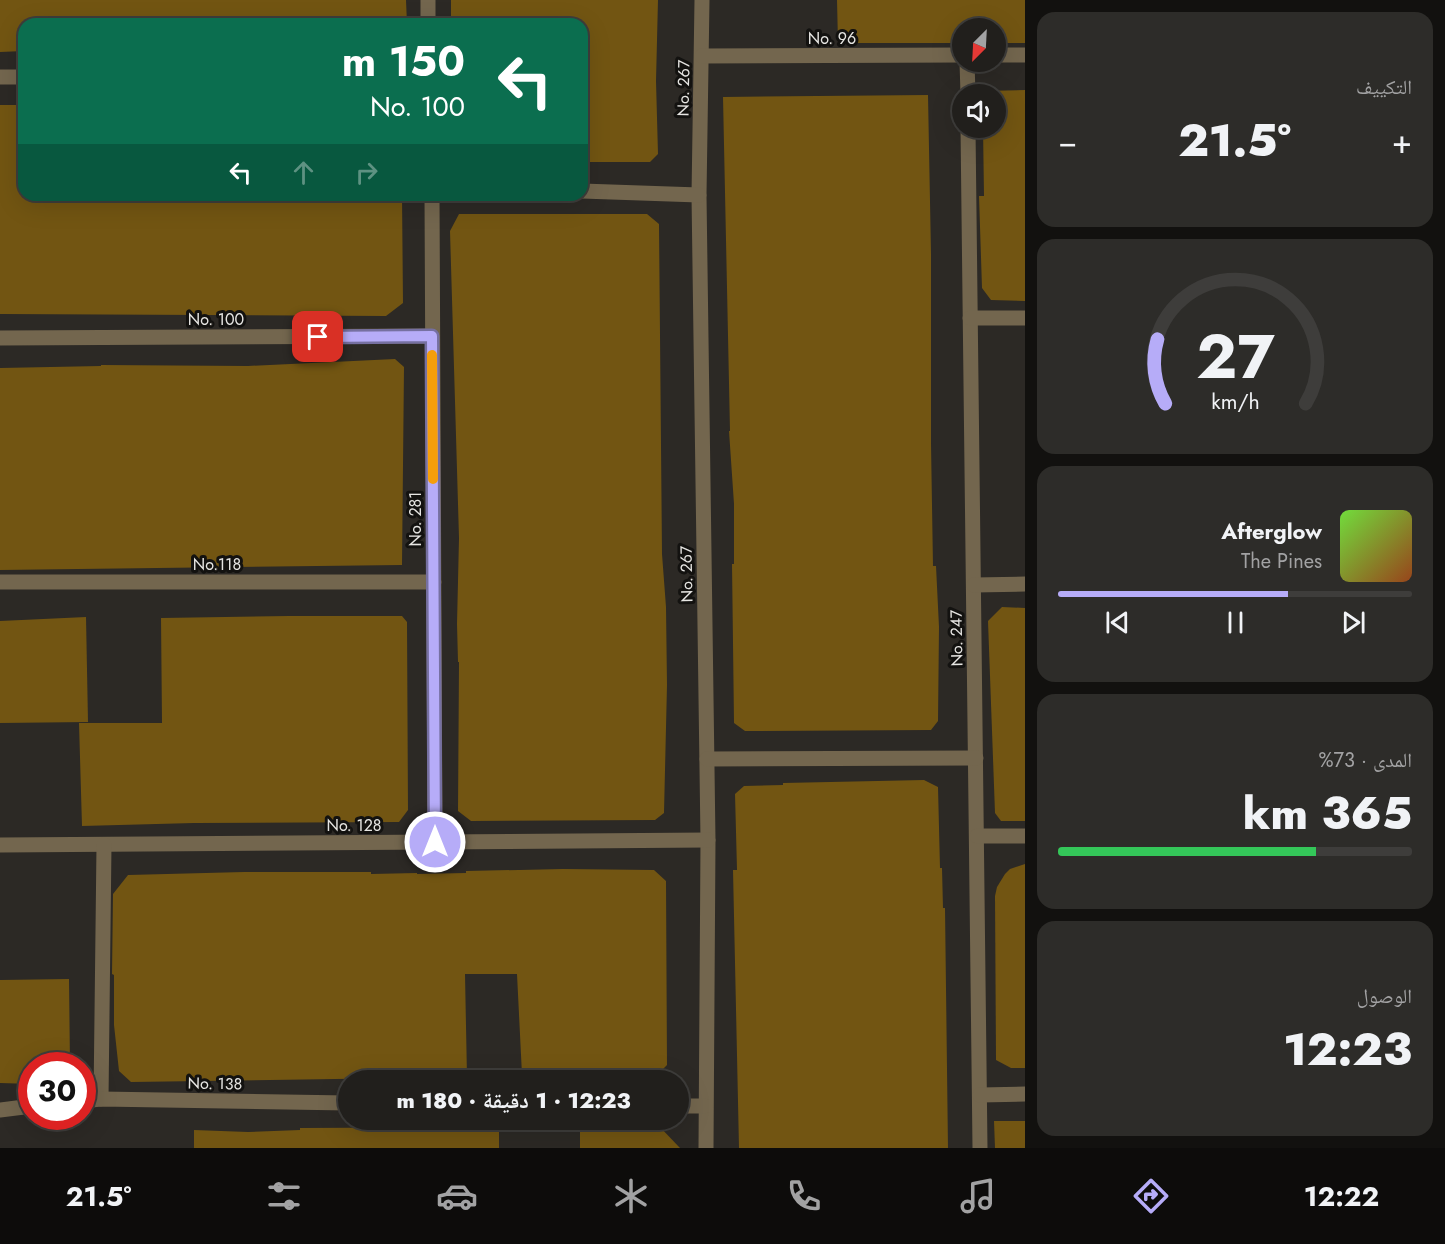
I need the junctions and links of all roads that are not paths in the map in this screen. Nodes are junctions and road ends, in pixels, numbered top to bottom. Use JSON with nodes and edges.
{"nodes":[{"id":1,"x":428,"y":0,"type":"edge"},
{"id":2,"x":702,"y":0,"type":"edge"},
{"id":3,"x":428,"y":18,"type":"edge"},
{"id":4,"x":952,"y":55,"type":"edge"},
{"id":5,"x":1006,"y":55,"type":"edge"},
{"id":6,"x":1025,"y":55,"type":"edge"},
{"id":7,"x":702,"y":56,"type":"junction"},
{"id":8,"x":0,"y":77,"type":"edge"},
{"id":9,"x":18,"y":77,"type":"edge"},
{"id":10,"x":968,"y":138,"type":"edge"},
{"id":11,"x":588,"y":191,"type":"edge"},
{"id":12,"x":699,"y":195,"type":"junction"},
{"id":13,"x":432,"y":201,"type":"edge"},
{"id":14,"x":970,"y":318,"type":"junction"},
{"id":15,"x":1025,"y":318,"type":"edge"},
{"id":16,"x":432,"y":336,"type":"junction"},
{"id":17,"x":0,"y":338,"type":"edge"},
{"id":18,"x":0,"y":582,"type":"edge"},
{"id":19,"x":434,"y":582,"type":"junction"},
{"id":20,"x":1025,"y":584,"type":"edge"},
{"id":21,"x":974,"y":585,"type":"junction"},
{"id":22,"x":976,"y":758,"type":"junction"},
{"id":23,"x":707,"y":759,"type":"junction"},
{"id":24,"x":977,"y":836,"type":"junction"},
{"id":25,"x":1025,"y":836,"type":"edge"},
{"id":26,"x":708,"y":840,"type":"junction"},
{"id":27,"x":435,"y":842,"type":"junction"},
{"id":28,"x":104,"y":844,"type":"junction"},
{"id":29,"x":0,"y":845,"type":"edge"},
{"id":30,"x":1025,"y":1094,"type":"edge"},
{"id":31,"x":980,"y":1095,"type":"junction"},
{"id":32,"x":101,"y":1099,"type":"junction"},
{"id":33,"x":96,"y":1100,"type":"edge"},
{"id":34,"x":338,"y":1102,"type":"edge"},
{"id":35,"x":689,"y":1106,"type":"edge"},
{"id":36,"x":705,"y":1106,"type":"junction"},
{"id":37,"x":18,"y":1108,"type":"edge"},
{"id":38,"x":0,"y":1110,"type":"edge"},
{"id":39,"x":706,"y":1148,"type":"edge"},
{"id":40,"x":980,"y":1148,"type":"edge"}],
"edges":[{"from":1,"to":3,"type":"street"},
{"from":2,"to":7,"type":"street","name":"No. 267"},
{"from":4,"to":7,"type":"street","name":"No. 96"},
{"from":5,"to":6,"type":"street"},
{"from":7,"to":12,"type":"street","name":"No. 267"},
{"from":8,"to":9,"type":"street"},
{"from":10,"to":14,"type":"street","name":"No. 247"},
{"from":11,"to":12,"type":"street"},
{"from":12,"to":23,"type":"street","name":"No. 267"},
{"from":13,"to":16,"type":"street","name":"No. 281"},
{"from":14,"to":15,"type":"street"},
{"from":14,"to":21,"type":"street","name":"No. 247"},
{"from":16,"to":17,"type":"street","name":"No. 100"},
{"from":16,"to":19,"type":"street","name":"No. 281"},
{"from":18,"to":19,"type":"street","name":"No.118"},
{"from":19,"to":27,"type":"street","name":"No. 281"},
{"from":20,"to":21,"type":"street"},
{"from":21,"to":22,"type":"street","name":"No. 247"},
{"from":22,"to":23,"type":"street"},
{"from":22,"to":24,"type":"street","name":"No. 247"},
{"from":23,"to":26,"type":"street","name":"No. 267"},
{"from":24,"to":25,"type":"street"},
{"from":24,"to":31,"type":"street","name":"No. 247"},
{"from":26,"to":27,"type":"street","name":"No. 128"},
{"from":26,"to":36,"type":"street","name":"No. 267"},
{"from":27,"to":28,"type":"street","name":"No. 128"},
{"from":28,"to":29,"type":"street","name":"No. 128"},
{"from":28,"to":32,"type":"street"},
{"from":30,"to":31,"type":"street"},
{"from":31,"to":40,"type":"street","name":"No. 247"},
{"from":32,"to":33,"type":"street","name":"No. 138"},
{"from":32,"to":34,"type":"street","name":"No. 138"},
{"from":35,"to":36,"type":"street"},
{"from":36,"to":39,"type":"street","name":"No. 267"},
{"from":37,"to":38,"type":"street"}]}
